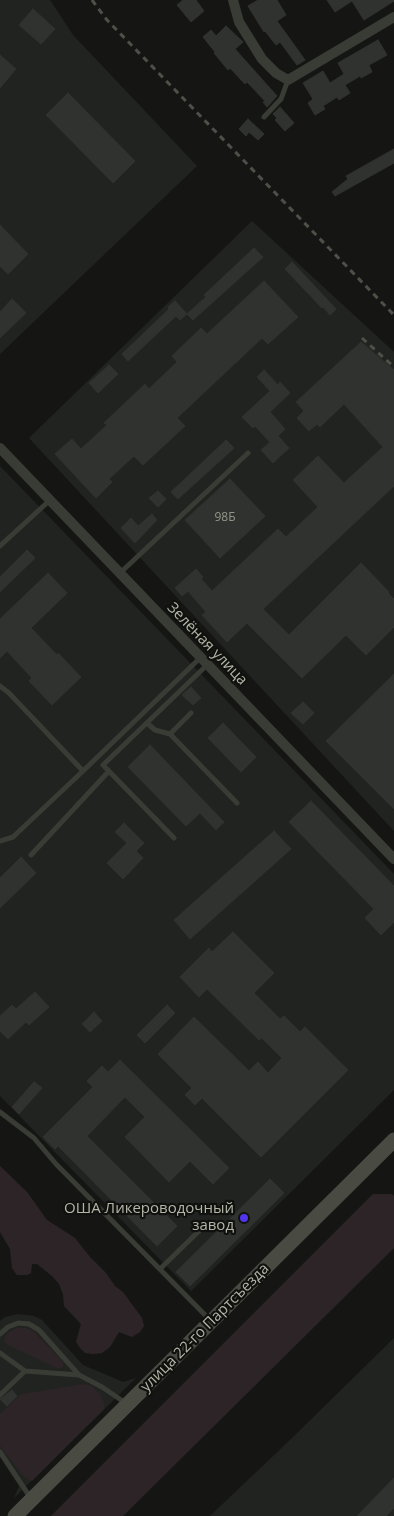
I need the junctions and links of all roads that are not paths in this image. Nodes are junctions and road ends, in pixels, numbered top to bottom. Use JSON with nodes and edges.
{"nodes":[{"id":1,"x":233,"y":0,"type":"edge"},
{"id":2,"x":394,"y":17,"type":"edge"},
{"id":3,"x":288,"y":80,"type":"junction"},
{"id":4,"x":264,"y":117,"type":"dead end"},
{"id":5,"x":0,"y":448,"type":"edge"},
{"id":6,"x":248,"y":453,"type":"dead end"},
{"id":7,"x":50,"y":500,"type":"junction"},
{"id":8,"x":0,"y":546,"type":"edge"},
{"id":9,"x":120,"y":573,"type":"junction"},
{"id":10,"x":203,"y":661,"type":"junction"},
{"id":11,"x":0,"y":686,"type":"edge"},
{"id":12,"x":191,"y":713,"type":"dead end"},
{"id":13,"x":147,"y":723,"type":"junction"},
{"id":14,"x":170,"y":734,"type":"junction"},
{"id":15,"x":83,"y":771,"type":"junction"},
{"id":16,"x":109,"y":771,"type":"junction"},
{"id":17,"x":237,"y":803,"type":"dead end"},
{"id":18,"x":174,"y":838,"type":"dead end"},
{"id":19,"x":0,"y":840,"type":"edge"},
{"id":20,"x":31,"y":854,"type":"dead end"},
{"id":21,"x":394,"y":859,"type":"edge"},
{"id":22,"x":0,"y":1112,"type":"edge"},
{"id":23,"x":394,"y":1140,"type":"edge"},
{"id":24,"x":200,"y":1228,"type":"dead end"},
{"id":25,"x":160,"y":1269,"type":"junction"},
{"id":26,"x":211,"y":1321,"type":"junction"},
{"id":27,"x":0,"y":1334,"type":"edge"},
{"id":28,"x":0,"y":1353,"type":"edge"},
{"id":29,"x":25,"y":1371,"type":"junction"},
{"id":30,"x":79,"y":1375,"type":"junction"},
{"id":31,"x":0,"y":1395,"type":"edge"},
{"id":32,"x":127,"y":1405,"type":"junction"},
{"id":33,"x":0,"y":1452,"type":"edge"},
{"id":34,"x":32,"y":1500,"type":"junction"},
{"id":35,"x":16,"y":1516,"type":"edge"}],
"edges":[{"from":1,"to":3,"type":"street"},
{"from":2,"to":3,"type":"street"},
{"from":3,"to":4,"type":"lane"},
{"from":5,"to":7,"type":"street","name":"Зелёная улица"},
{"from":6,"to":9,"type":"lane"},
{"from":7,"to":8,"type":"lane"},
{"from":7,"to":9,"type":"street","name":"Зелёная улица"},
{"from":9,"to":10,"type":"street","name":"Зелёная улица"},
{"from":10,"to":13,"type":"lane"},
{"from":10,"to":15,"type":"lane"},
{"from":10,"to":21,"type":"street","name":"Зелёная улица"},
{"from":11,"to":15,"type":"lane"},
{"from":12,"to":14,"type":"lane"},
{"from":13,"to":14,"type":"lane"},
{"from":13,"to":16,"type":"lane"},
{"from":14,"to":17,"type":"lane"},
{"from":15,"to":19,"type":"lane"},
{"from":16,"to":18,"type":"lane"},
{"from":16,"to":20,"type":"lane"},
{"from":22,"to":25,"type":"lane"},
{"from":23,"to":26,"type":"main road","name":"улица 22-го Партсъезда"},
{"from":24,"to":25,"type":"lane"},
{"from":25,"to":26,"type":"lane"},
{"from":26,"to":32,"type":"main road","name":"улица 22-го Партсъезда"},
{"from":27,"to":30,"type":"lane"},
{"from":28,"to":29,"type":"lane"},
{"from":29,"to":30,"type":"lane"},
{"from":29,"to":31,"type":"lane"},
{"from":30,"to":32,"type":"lane"},
{"from":32,"to":34,"type":"main road","name":"улица 22-го Партсъезда"},
{"from":33,"to":34,"type":"lane"},
{"from":34,"to":35,"type":"main road","name":"улица 22-го Партсъезда"}]}
